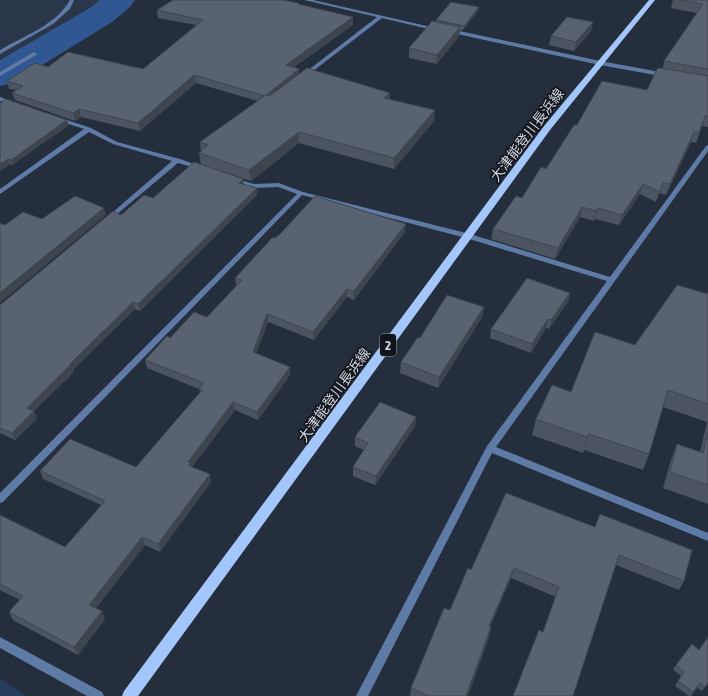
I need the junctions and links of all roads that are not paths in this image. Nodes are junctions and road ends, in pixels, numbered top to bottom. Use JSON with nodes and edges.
{"nodes":[{"id":1,"x":72,"y":0,"type":"edge"},
{"id":2,"x":306,"y":0,"type":"edge"},
{"id":3,"x":652,"y":0,"type":"edge"},
{"id":4,"x":381,"y":17,"type":"junction"},
{"id":5,"x":0,"y":52,"type":"edge"},
{"id":6,"x":34,"y":54,"type":"dead end"},
{"id":7,"x":600,"y":63,"type":"junction"},
{"id":8,"x":0,"y":74,"type":"edge"},
{"id":9,"x":670,"y":75,"type":"edge"},
{"id":10,"x":300,"y":80,"type":"edge"},
{"id":11,"x":0,"y":99,"type":"edge"},
{"id":12,"x":22,"y":107,"type":"edge"},
{"id":13,"x":52,"y":117,"type":"edge"},
{"id":14,"x":89,"y":130,"type":"junction"},
{"id":15,"x":708,"y":147,"type":"edge"},
{"id":16,"x":178,"y":160,"type":"junction"},
{"id":17,"x":208,"y":171,"type":"edge"},
{"id":18,"x":231,"y":178,"type":"edge"},
{"id":19,"x":0,"y":192,"type":"edge"},
{"id":20,"x":301,"y":193,"type":"junction"},
{"id":21,"x":101,"y":225,"type":"edge"},
{"id":22,"x":468,"y":236,"type":"junction"},
{"id":23,"x":612,"y":280,"type":"junction"},
{"id":24,"x":490,"y":448,"type":"junction"},
{"id":25,"x":0,"y":499,"type":"edge"},
{"id":26,"x":708,"y":537,"type":"edge"},
{"id":27,"x":0,"y":642,"type":"edge"},
{"id":28,"x":98,"y":696,"type":"edge"},
{"id":29,"x":129,"y":696,"type":"edge"},
{"id":30,"x":362,"y":696,"type":"edge"}],
"edges":[{"from":1,"to":5,"type":"street"},
{"from":2,"to":4,"type":"street"},
{"from":3,"to":7,"type":"main road","name":"大津能登川長浜線","number":"2"},
{"from":4,"to":7,"type":"street"},
{"from":4,"to":10,"type":"street"},
{"from":6,"to":8,"type":"street"},
{"from":7,"to":9,"type":"street"},
{"from":7,"to":22,"type":"main road","name":"大津能登川長浜線","number":"2"},
{"from":11,"to":12,"type":"street"},
{"from":13,"to":14,"type":"street"},
{"from":14,"to":16,"type":"street"},
{"from":14,"to":19,"type":"street"},
{"from":15,"to":23,"type":"street"},
{"from":16,"to":17,"type":"street"},
{"from":16,"to":21,"type":"street"},
{"from":18,"to":20,"type":"street"},
{"from":20,"to":22,"type":"street"},
{"from":20,"to":25,"type":"street"},
{"from":22,"to":23,"type":"street"},
{"from":22,"to":29,"type":"main road","name":"大津能登川長浜線","number":"2"},
{"from":23,"to":24,"type":"street"},
{"from":24,"to":26,"type":"street"},
{"from":24,"to":30,"type":"street"},
{"from":27,"to":28,"type":"street"}]}
